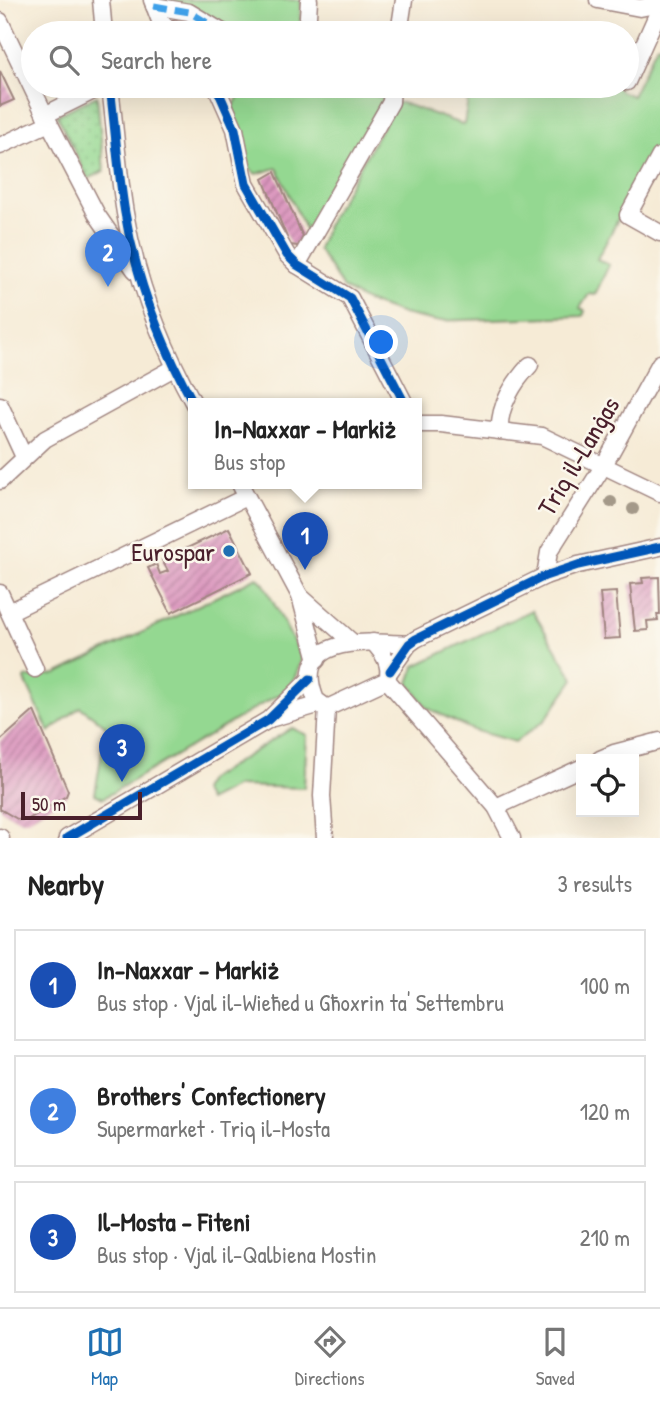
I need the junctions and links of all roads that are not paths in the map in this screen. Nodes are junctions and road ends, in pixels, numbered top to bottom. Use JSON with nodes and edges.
{"nodes":[{"id":1,"x":101,"y":0,"type":"edge"},
{"id":2,"x":309,"y":0,"type":"edge"},
{"id":3,"x":404,"y":0,"type":"edge"},
{"id":4,"x":598,"y":0,"type":"edge"},
{"id":5,"x":153,"y":3,"type":"edge"},
{"id":6,"x":659,"y":14,"type":"edge"},
{"id":7,"x":0,"y":21,"type":"edge"},
{"id":8,"x":103,"y":21,"type":"edge"},
{"id":9,"x":160,"y":21,"type":"edge"},
{"id":10,"x":204,"y":21,"type":"edge"},
{"id":11,"x":308,"y":21,"type":"edge"},
{"id":12,"x":401,"y":21,"type":"edge"},
{"id":13,"x":639,"y":56,"type":"edge"},
{"id":14,"x":21,"y":65,"type":"edge"},
{"id":15,"x":37,"y":98,"type":"edge"},
{"id":16,"x":83,"y":98,"type":"edge"},
{"id":17,"x":111,"y":98,"type":"edge"},
{"id":18,"x":221,"y":98,"type":"edge"},
{"id":19,"x":391,"y":98,"type":"edge"},
{"id":20,"x":47,"y":119,"type":"junction"},
{"id":21,"x":0,"y":146,"type":"edge"},
{"id":22,"x":660,"y":156,"type":"edge"},
{"id":23,"x":660,"y":233,"type":"edge"},
{"id":24,"x":297,"y":265,"type":"junction"},
{"id":25,"x":141,"y":279,"type":"junction"},
{"id":26,"x":660,"y":363,"type":"edge"},
{"id":27,"x":530,"y":365,"type":"dead end"},
{"id":28,"x":174,"y":368,"type":"junction"},
{"id":29,"x":191,"y":398,"type":"edge"},
{"id":30,"x":402,"y":398,"type":"edge"},
{"id":31,"x":0,"y":405,"type":"edge"},
{"id":32,"x":422,"y":424,"type":"edge"},
{"id":33,"x":500,"y":431,"type":"junction"},
{"id":34,"x":24,"y":457,"type":"junction"},
{"id":35,"x":604,"y":465,"type":"junction"},
{"id":36,"x":0,"y":481,"type":"edge"},
{"id":37,"x":243,"y":490,"type":"edge"},
{"id":38,"x":660,"y":493,"type":"edge"},
{"id":39,"x":660,"y":547,"type":"edge"},
{"id":40,"x":545,"y":576,"type":"junction"},
{"id":41,"x":0,"y":593,"type":"edge"},
{"id":42,"x":300,"y":596,"type":"junction"},
{"id":43,"x":9,"y":612,"type":"junction"},
{"id":44,"x":352,"y":642,"type":"junction"},
{"id":45,"x":373,"y":642,"type":"junction"},
{"id":46,"x":409,"y":644,"type":"junction"},
{"id":47,"x":317,"y":660,"type":"junction"},
{"id":48,"x":35,"y":669,"type":"dead end"},
{"id":49,"x":388,"y":676,"type":"junction"},
{"id":50,"x":310,"y":679,"type":"junction"},
{"id":51,"x":324,"y":706,"type":"junction"},
{"id":52,"x":268,"y":720,"type":"junction"},
{"id":53,"x":660,"y":741,"type":"edge"},
{"id":54,"x":612,"y":754,"type":"edge"},
{"id":55,"x":576,"y":770,"type":"edge"},
{"id":56,"x":496,"y":807,"type":"junction"},
{"id":57,"x":66,"y":838,"type":"edge"},
{"id":58,"x":326,"y":838,"type":"edge"},
{"id":59,"x":512,"y":838,"type":"edge"}],
"edges":[{"from":1,"to":8,"type":"street"},
{"from":2,"to":11,"type":"street"},
{"from":3,"to":12,"type":"street"},
{"from":4,"to":6,"type":"street"},
{"from":5,"to":9,"type":"street"},
{"from":5,"to":10,"type":"street"},
{"from":6,"to":13,"type":"street"},
{"from":7,"to":14,"type":"street"},
{"from":15,"to":20,"type":"street"},
{"from":16,"to":20,"type":"street"},
{"from":17,"to":25,"type":"street"},
{"from":18,"to":24,"type":"street"},
{"from":19,"to":24,"type":"street"},
{"from":20,"to":21,"type":"street"},
{"from":20,"to":25,"type":"street"},
{"from":22,"to":23,"type":"street"},
{"from":24,"to":30,"type":"street"},
{"from":25,"to":28,"type":"street"},
{"from":26,"to":35,"type":"street","name":"Triq il-Lanġas"},
{"from":27,"to":33,"type":"street"},
{"from":28,"to":29,"type":"street"},
{"from":28,"to":34,"type":"street"},
{"from":31,"to":34,"type":"street"},
{"from":32,"to":33,"type":"street"},
{"from":33,"to":35,"type":"street"},
{"from":34,"to":36,"type":"street"},
{"from":35,"to":38,"type":"street"},
{"from":35,"to":40,"type":"street","name":"Triq il-Lanġas"},
{"from":37,"to":42,"type":"street"},
{"from":37,"to":43,"type":"street"},
{"from":39,"to":40,"type":"street"},
{"from":40,"to":46,"type":"street"},
{"from":41,"to":43,"type":"street"},
{"from":42,"to":44,"type":"street"},
{"from":42,"to":47,"type":"street"},
{"from":43,"to":48,"type":"street"},
{"from":44,"to":45,"type":"street"},
{"from":44,"to":47,"type":"street"},
{"from":45,"to":46,"type":"street"},
{"from":45,"to":49,"type":"street"},
{"from":46,"to":49,"type":"street"},
{"from":47,"to":50,"type":"street"},
{"from":49,"to":51,"type":"street"},
{"from":49,"to":56,"type":"street"},
{"from":50,"to":51,"type":"street"},
{"from":50,"to":52,"type":"street"},
{"from":51,"to":52,"type":"street"},
{"from":51,"to":58,"type":"street"},
{"from":52,"to":57,"type":"street"},
{"from":53,"to":54,"type":"street"},
{"from":55,"to":56,"type":"street"},
{"from":56,"to":59,"type":"street"}]}
